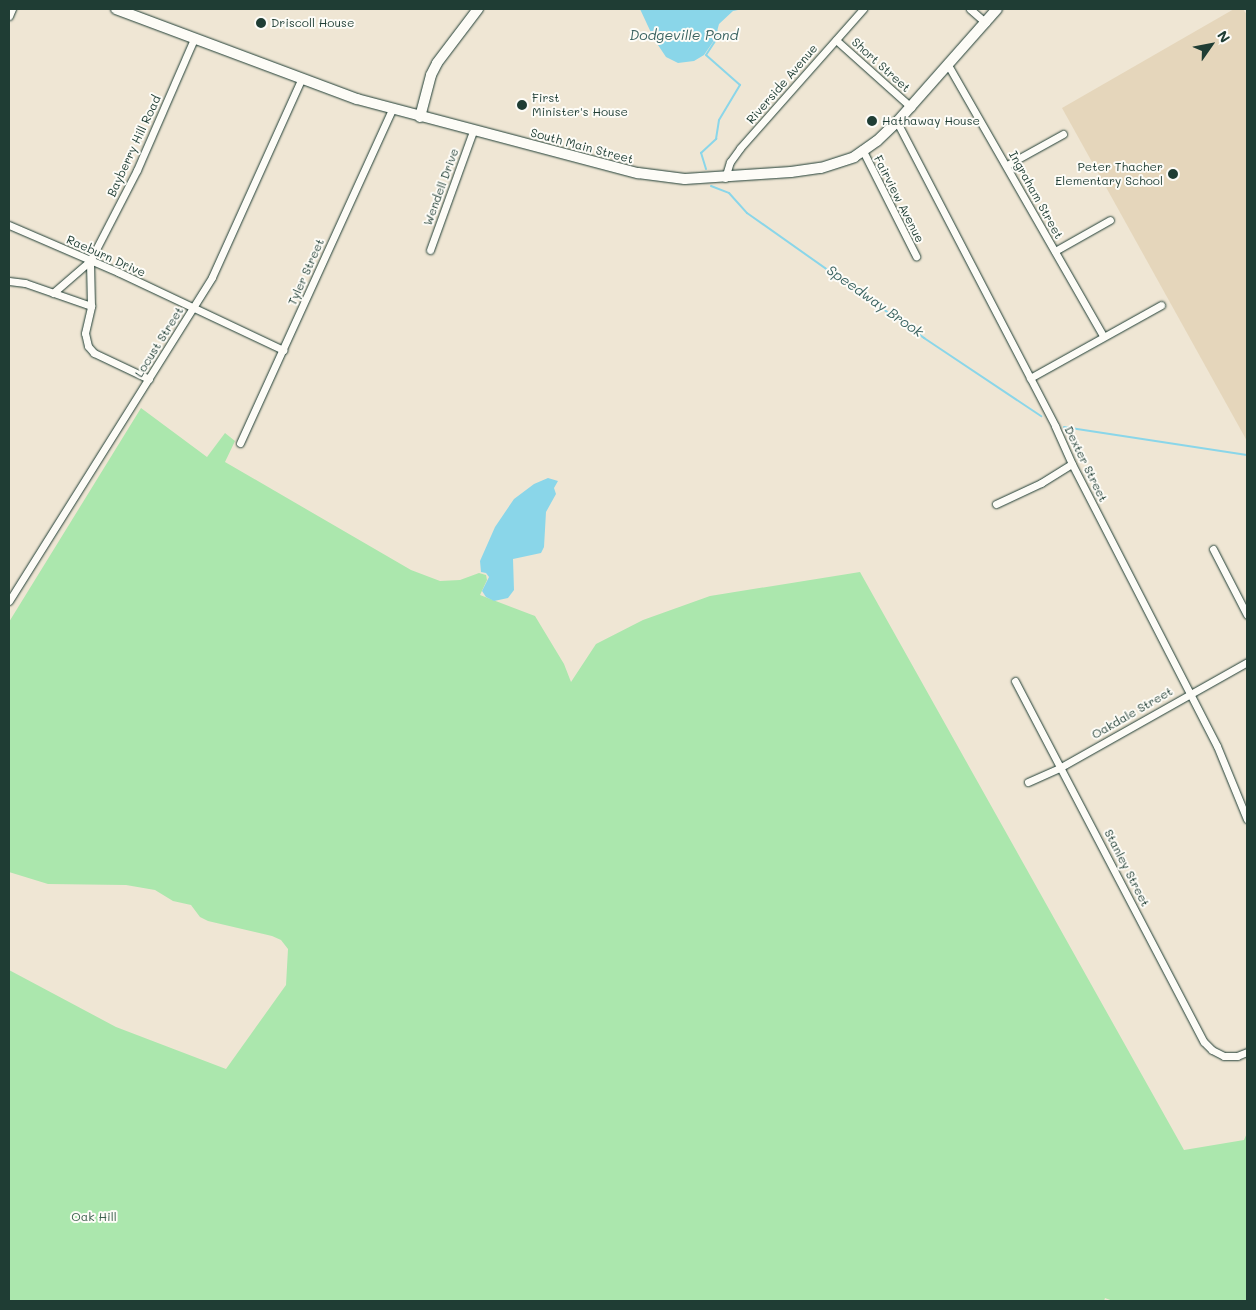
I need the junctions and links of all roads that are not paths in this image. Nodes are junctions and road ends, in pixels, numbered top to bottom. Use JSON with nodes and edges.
{"nodes":[{"id":1,"x":12,"y":9,"type":"edge"},
{"id":2,"x":116,"y":9,"type":"edge"},
{"id":3,"x":478,"y":9,"type":"edge"},
{"id":4,"x":863,"y":9,"type":"edge"},
{"id":5,"x":970,"y":9,"type":"edge"},
{"id":6,"x":997,"y":9,"type":"edge"},
{"id":7,"x":9,"y":16,"type":"edge"},
{"id":8,"x":986,"y":23,"type":"junction"},
{"id":9,"x":194,"y":39,"type":"junction"},
{"id":10,"x":836,"y":40,"type":"junction"},
{"id":11,"x":948,"y":65,"type":"junction"},
{"id":12,"x":301,"y":80,"type":"junction"},
{"id":13,"x":911,"y":107,"type":"junction"},
{"id":14,"x":392,"y":110,"type":"junction"},
{"id":15,"x":420,"y":117,"type":"junction"},
{"id":16,"x":897,"y":122,"type":"junction"},
{"id":17,"x":473,"y":131,"type":"junction"},
{"id":18,"x":1063,"y":134,"type":"dead end"},
{"id":19,"x":863,"y":151,"type":"junction"},
{"id":20,"x":1007,"y":165,"type":"junction"},
{"id":21,"x":725,"y":178,"type":"junction"},
{"id":22,"x":1110,"y":220,"type":"dead end"},
{"id":23,"x":9,"y":225,"type":"edge"},
{"id":24,"x":430,"y":250,"type":"dead end"},
{"id":25,"x":1054,"y":251,"type":"junction"},
{"id":26,"x":916,"y":256,"type":"dead end"},
{"id":27,"x":90,"y":261,"type":"junction"},
{"id":28,"x":9,"y":280,"type":"edge"},
{"id":29,"x":53,"y":294,"type":"junction"},
{"id":30,"x":91,"y":306,"type":"junction"},
{"id":31,"x":1160,"y":306,"type":"dead end"},
{"id":32,"x":193,"y":308,"type":"junction"},
{"id":33,"x":1103,"y":336,"type":"junction"},
{"id":34,"x":283,"y":350,"type":"junction"},
{"id":35,"x":1030,"y":378,"type":"junction"},
{"id":36,"x":150,"y":379,"type":"junction"},
{"id":37,"x":240,"y":443,"type":"dead end"},
{"id":38,"x":1072,"y":464,"type":"junction"},
{"id":39,"x":996,"y":504,"type":"dead end"},
{"id":40,"x":1213,"y":549,"type":"dead end"},
{"id":41,"x":9,"y":601,"type":"edge"},
{"id":42,"x":1247,"y":615,"type":"edge"},
{"id":43,"x":1247,"y":662,"type":"edge"},
{"id":44,"x":1015,"y":681,"type":"dead end"},
{"id":45,"x":1190,"y":693,"type":"junction"},
{"id":46,"x":1061,"y":767,"type":"junction"},
{"id":47,"x":1028,"y":782,"type":"dead end"},
{"id":48,"x":1247,"y":818,"type":"edge"},
{"id":49,"x":1247,"y":1052,"type":"edge"}],
"edges":[{"from":1,"to":7,"type":"street"},
{"from":2,"to":9,"type":"main road","name":"South Main Street"},
{"from":3,"to":15,"type":"main road"},
{"from":4,"to":10,"type":"street","name":"Riverside Avenue"},
{"from":5,"to":8,"type":"street"},
{"from":6,"to":8,"type":"main road","name":"South Main Street"},
{"from":8,"to":11,"type":"main road","name":"South Main Street"},
{"from":9,"to":12,"type":"main road","name":"South Main Street"},
{"from":9,"to":27,"type":"street","name":"Bayberry Hill Road"},
{"from":10,"to":13,"type":"street","name":"Short Street"},
{"from":10,"to":21,"type":"street","name":"Riverside Avenue"},
{"from":11,"to":13,"type":"main road","name":"South Main Street"},
{"from":11,"to":20,"type":"street","name":"Ingraham Street"},
{"from":12,"to":14,"type":"main road","name":"South Main Street"},
{"from":12,"to":32,"type":"street","name":"Locust Street"},
{"from":13,"to":16,"type":"main road","name":"South Main Street"},
{"from":14,"to":15,"type":"main road","name":"South Main Street"},
{"from":14,"to":34,"type":"street","name":"Tyler Street"},
{"from":15,"to":17,"type":"main road","name":"South Main Street"},
{"from":16,"to":19,"type":"main road","name":"South Main Street"},
{"from":16,"to":35,"type":"street","name":"Dexter Street"},
{"from":17,"to":21,"type":"main road","name":"South Main Street"},
{"from":17,"to":24,"type":"street","name":"Wendell Drive"},
{"from":18,"to":20,"type":"street"},
{"from":19,"to":21,"type":"main road","name":"South Main Street"},
{"from":19,"to":26,"type":"street","name":"Fairview Avenue"},
{"from":20,"to":25,"type":"street","name":"Ingraham Street"},
{"from":22,"to":25,"type":"street"},
{"from":23,"to":27,"type":"street","name":"Raeburn Drive"},
{"from":25,"to":33,"type":"street","name":"Ingraham Street"},
{"from":27,"to":29,"type":"street","name":"Bayberry Hill Road"},
{"from":27,"to":30,"type":"street","name":"Bayberry Hill Road"},
{"from":27,"to":32,"type":"street","name":"Raeburn Drive"},
{"from":28,"to":29,"type":"street"},
{"from":29,"to":30,"type":"street"},
{"from":30,"to":36,"type":"street","name":"Bayberry Hill Road"},
{"from":31,"to":33,"type":"street"},
{"from":32,"to":34,"type":"street","name":"Raeburn Drive"},
{"from":32,"to":36,"type":"street","name":"Locust Street"},
{"from":33,"to":35,"type":"street"},
{"from":34,"to":37,"type":"street","name":"Tyler Street"},
{"from":35,"to":38,"type":"street","name":"Dexter Street"},
{"from":36,"to":41,"type":"street","name":"Locust Street"},
{"from":38,"to":39,"type":"street"},
{"from":38,"to":45,"type":"street","name":"Dexter Street"},
{"from":40,"to":42,"type":"street"},
{"from":43,"to":45,"type":"street","name":"Oakdale Street"},
{"from":44,"to":46,"type":"street","name":"Stanley Street"},
{"from":45,"to":46,"type":"street","name":"Oakdale Street"},
{"from":45,"to":48,"type":"street","name":"Dexter Street"},
{"from":46,"to":47,"type":"street","name":"Oakdale Street"},
{"from":46,"to":49,"type":"street","name":"Stanley Street"}]}
